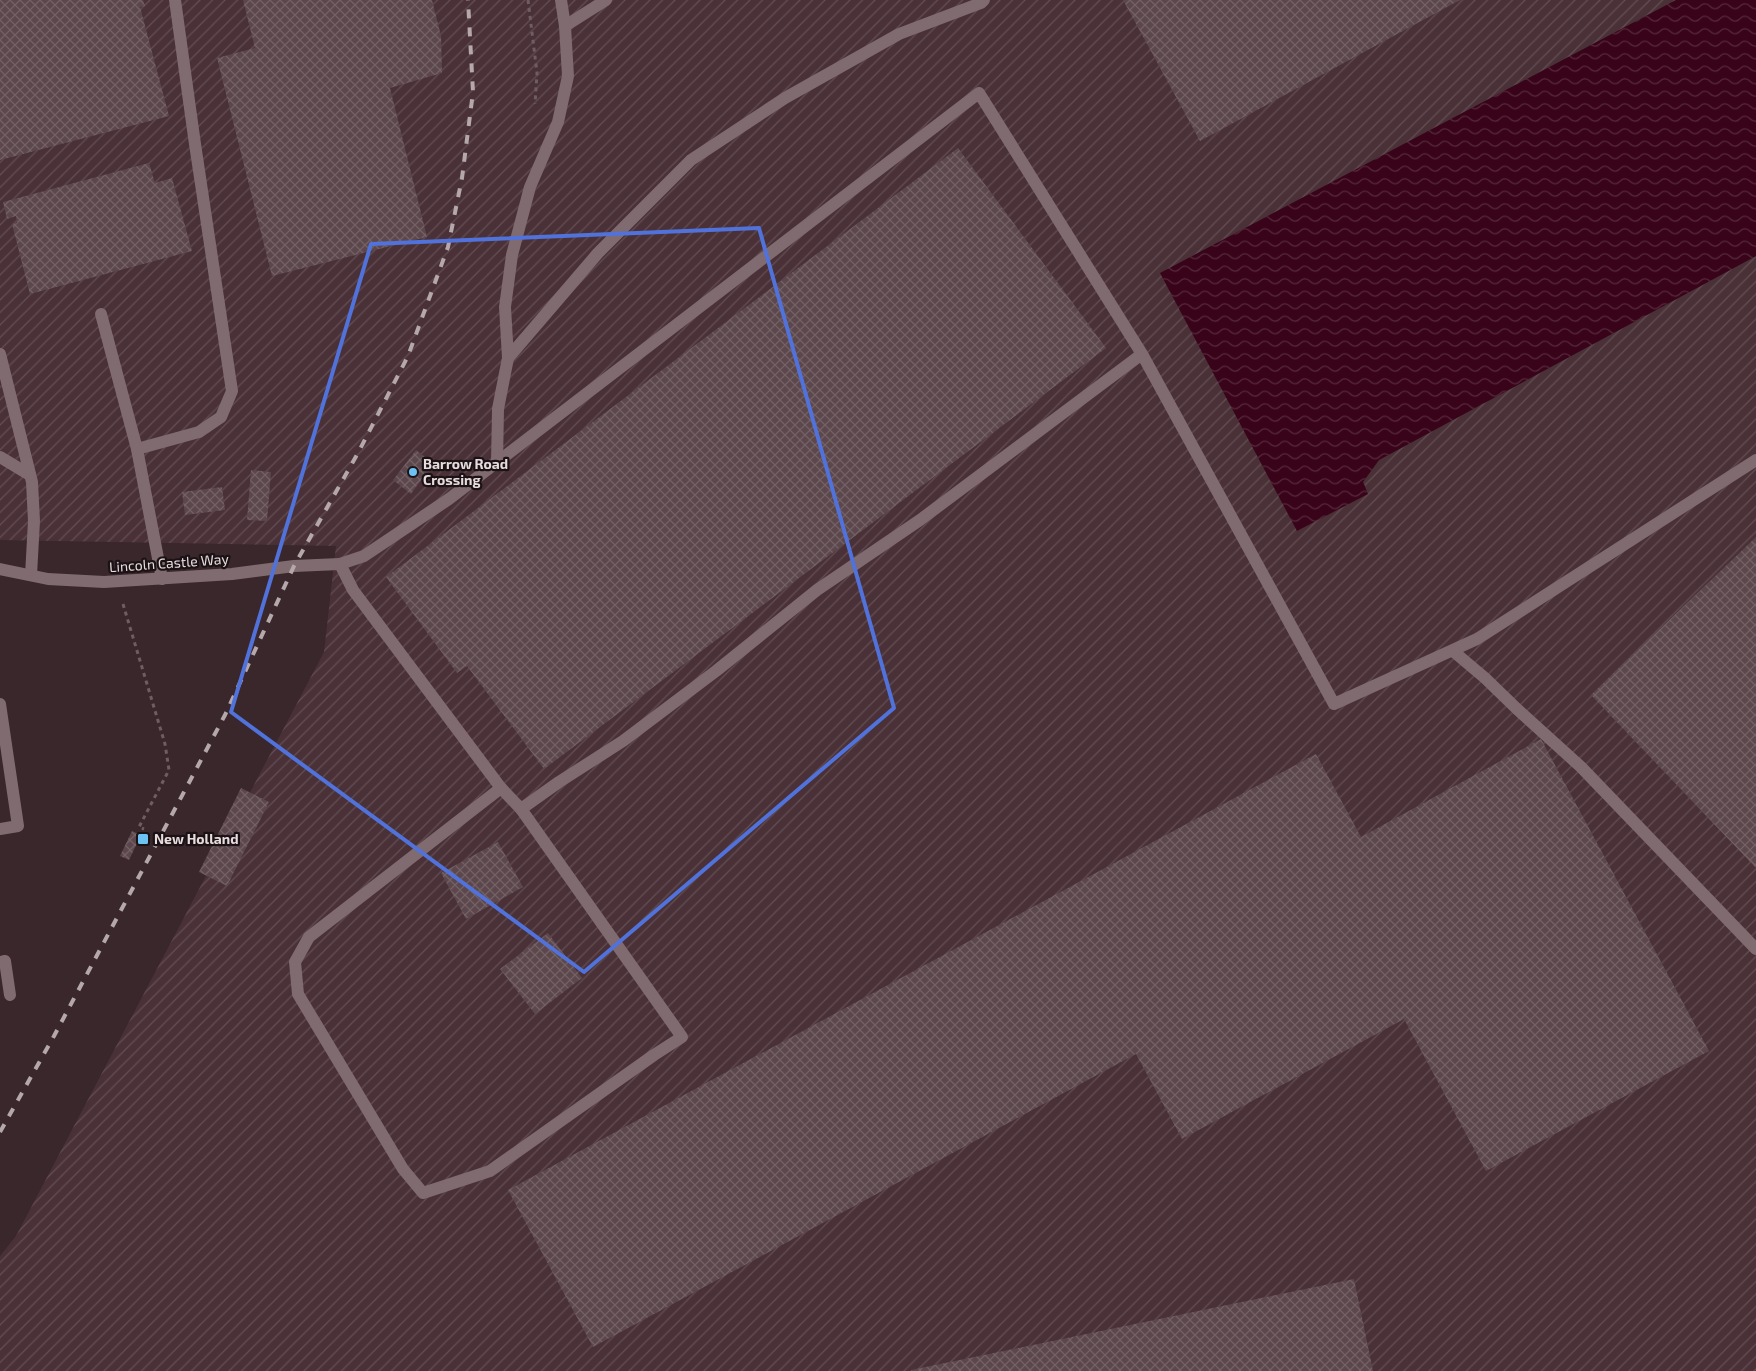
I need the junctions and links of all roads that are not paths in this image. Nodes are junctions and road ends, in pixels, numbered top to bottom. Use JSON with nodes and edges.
{"nodes":[{"id":1,"x":175,"y":0,"type":"edge"},
{"id":2,"x":561,"y":0,"type":"edge"},
{"id":3,"x":606,"y":0,"type":"edge"},
{"id":4,"x":984,"y":0,"type":"edge"},
{"id":5,"x":565,"y":26,"type":"junction"},
{"id":6,"x":101,"y":314,"type":"dead end"},
{"id":7,"x":0,"y":354,"type":"edge"},
{"id":8,"x":1142,"y":354,"type":"junction"},
{"id":9,"x":508,"y":358,"type":"junction"},
{"id":10,"x":137,"y":449,"type":"junction"},
{"id":11,"x":0,"y":457,"type":"edge"},
{"id":12,"x":1756,"y":460,"type":"edge"},
{"id":13,"x":497,"y":463,"type":"junction"},
{"id":14,"x":30,"y":475,"type":"junction"},
{"id":15,"x":340,"y":564,"type":"junction"},
{"id":16,"x":0,"y":569,"type":"edge"},
{"id":17,"x":31,"y":576,"type":"junction"},
{"id":18,"x":162,"y":579,"type":"junction"},
{"id":19,"x":1453,"y":651,"type":"junction"},
{"id":20,"x":0,"y":704,"type":"edge"},
{"id":21,"x":501,"y":788,"type":"junction"},
{"id":22,"x":520,"y":810,"type":"junction"},
{"id":23,"x":0,"y":830,"type":"edge"},
{"id":24,"x":1756,"y":949,"type":"edge"},
{"id":25,"x":0,"y":962,"type":"edge"},
{"id":26,"x":10,"y":995,"type":"dead end"}],
"edges":[{"from":1,"to":10,"type":"main road"},
{"from":2,"to":5,"type":"main road"},
{"from":3,"to":5,"type":"main road"},
{"from":4,"to":9,"type":"main road"},
{"from":5,"to":9,"type":"main road"},
{"from":6,"to":10,"type":"main road"},
{"from":7,"to":14,"type":"main road"},
{"from":8,"to":13,"type":"main road","name":"Lincoln Castle Way"},
{"from":8,"to":19,"type":"main road"},
{"from":8,"to":22,"type":"main road"},
{"from":9,"to":13,"type":"main road"},
{"from":10,"to":18,"type":"main road"},
{"from":11,"to":14,"type":"main road"},
{"from":12,"to":19,"type":"main road"},
{"from":13,"to":15,"type":"main road","name":"Lincoln Castle Way"},
{"from":14,"to":17,"type":"main road"},
{"from":15,"to":18,"type":"main road","name":"Lincoln Castle Way"},
{"from":15,"to":21,"type":"main road"},
{"from":16,"to":17,"type":"main road","name":"Lincoln Castle Way"},
{"from":17,"to":18,"type":"main road","name":"Lincoln Castle Way"},
{"from":19,"to":24,"type":"main road"},
{"from":20,"to":23,"type":"main road"},
{"from":21,"to":22,"type":"main road"},
{"from":21,"to":22,"type":"main road"},
{"from":25,"to":26,"type":"main road"}]}
